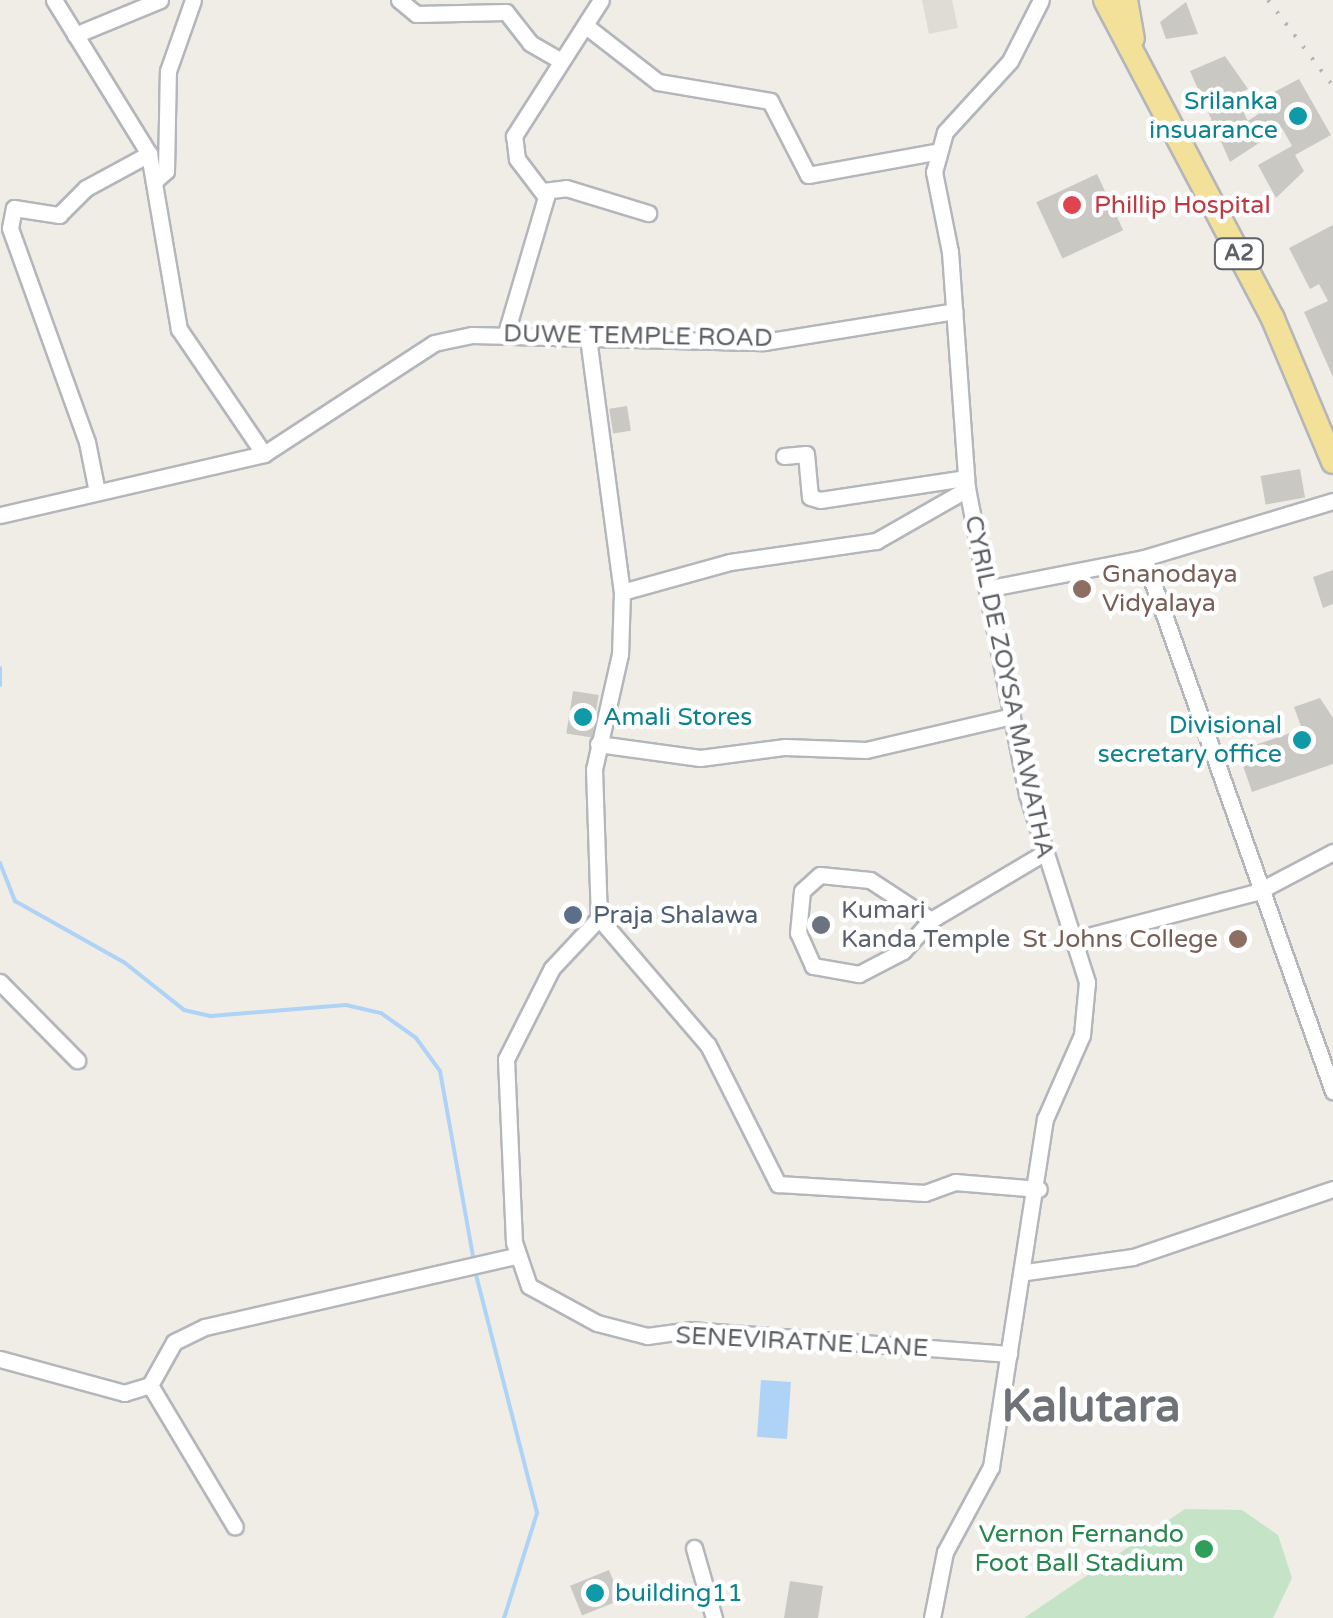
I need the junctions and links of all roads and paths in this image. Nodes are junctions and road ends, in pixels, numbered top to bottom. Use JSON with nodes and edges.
{"nodes":[{"id":1,"x":54,"y":0,"type":"edge"},
{"id":2,"x":160,"y":0,"type":"edge"},
{"id":3,"x":193,"y":0,"type":"edge"},
{"id":4,"x":399,"y":0,"type":"edge"},
{"id":5,"x":580,"y":0,"type":"edge"},
{"id":6,"x":1041,"y":0,"type":"edge"},
{"id":7,"x":1105,"y":0,"type":"edge"},
{"id":8,"x":1126,"y":0,"type":"edge"},
{"id":9,"x":594,"y":12,"type":"edge"},
{"id":10,"x":75,"y":35,"type":"junction"},
{"id":11,"x":1135,"y":52,"type":"junction"},
{"id":12,"x":560,"y":60,"type":"junction"},
{"id":13,"x":934,"y":152,"type":"junction"},
{"id":14,"x":149,"y":154,"type":"junction"},
{"id":15,"x":157,"y":179,"type":"junction"},
{"id":16,"x":543,"y":191,"type":"junction"},
{"id":17,"x":7,"y":204,"type":"edge"},
{"id":18,"x":648,"y":213,"type":"dead end"},
{"id":19,"x":955,"y":311,"type":"junction"},
{"id":20,"x":506,"y":333,"type":"junction"},
{"id":21,"x":588,"y":338,"type":"junction"},
{"id":22,"x":264,"y":454,"type":"junction"},
{"id":23,"x":784,"y":456,"type":"dead end"},
{"id":24,"x":1333,"y":462,"type":"edge"},
{"id":25,"x":966,"y":483,"type":"junction"},
{"id":26,"x":97,"y":492,"type":"junction"},
{"id":27,"x":1333,"y":501,"type":"edge"},
{"id":28,"x":0,"y":516,"type":"edge"},
{"id":29,"x":1144,"y":558,"type":"junction"},
{"id":30,"x":992,"y":588,"type":"junction"},
{"id":31,"x":622,"y":592,"type":"junction"},
{"id":32,"x":1012,"y":716,"type":"junction"},
{"id":33,"x":598,"y":744,"type":"junction"},
{"id":34,"x":1333,"y":852,"type":"edge"},
{"id":35,"x":1042,"y":854,"type":"junction"},
{"id":36,"x":1257,"y":892,"type":"junction"},
{"id":37,"x":599,"y":918,"type":"junction"},
{"id":38,"x":931,"y":920,"type":"junction"},
{"id":39,"x":1076,"y":940,"type":"junction"},
{"id":40,"x":0,"y":982,"type":"edge"},
{"id":41,"x":77,"y":1060,"type":"dead end"},
{"id":42,"x":1333,"y":1091,"type":"edge"},
{"id":43,"x":1038,"y":1189,"type":"junction"},
{"id":44,"x":1333,"y":1189,"type":"edge"},
{"id":45,"x":516,"y":1256,"type":"junction"},
{"id":46,"x":1026,"y":1272,"type":"junction"},
{"id":47,"x":1009,"y":1354,"type":"junction"},
{"id":48,"x":0,"y":1359,"type":"edge"},
{"id":49,"x":150,"y":1385,"type":"junction"},
{"id":50,"x":235,"y":1527,"type":"dead end"},
{"id":51,"x":694,"y":1548,"type":"dead end"},
{"id":52,"x":714,"y":1618,"type":"edge"},
{"id":53,"x":932,"y":1618,"type":"edge"}],
"edges":[{"from":1,"to":10,"type":"street"},
{"from":2,"to":10,"type":"street"},
{"from":3,"to":15,"type":"street"},
{"from":4,"to":12,"type":"street"},
{"from":5,"to":9,"type":"street"},
{"from":6,"to":13,"type":"street"},
{"from":7,"to":11,"type":"highway","number":"A2"},
{"from":8,"to":11,"type":"highway","number":"A2"},
{"from":9,"to":12,"type":"street"},
{"from":9,"to":13,"type":"street"},
{"from":10,"to":14,"type":"street"},
{"from":11,"to":24,"type":"highway","number":"A2"},
{"from":12,"to":16,"type":"street"},
{"from":13,"to":19,"type":"street","name":"CYRIL DE ZOYSA MAWATHA"},
{"from":14,"to":15,"type":"street"},
{"from":14,"to":17,"type":"street"},
{"from":15,"to":22,"type":"street"},
{"from":16,"to":18,"type":"street"},
{"from":16,"to":20,"type":"street"},
{"from":17,"to":26,"type":"street"},
{"from":19,"to":21,"type":"street","name":"DUWE TEMPLE ROAD"},
{"from":19,"to":25,"type":"street","name":"CYRIL DE ZOYSA MAWATHA"},
{"from":20,"to":21,"type":"street","name":"DUWE TEMPLE ROAD"},
{"from":20,"to":22,"type":"street","name":"DUWE TEMPLE ROAD"},
{"from":21,"to":31,"type":"street"},
{"from":22,"to":26,"type":"street","name":"DUWE TEMPLE ROAD"},
{"from":23,"to":25,"type":"street"},
{"from":25,"to":30,"type":"street","name":"CYRIL DE ZOYSA MAWATHA"},
{"from":25,"to":31,"type":"street"},
{"from":26,"to":28,"type":"street","name":"DUWE TEMPLE ROAD"},
{"from":27,"to":29,"type":"street"},
{"from":29,"to":30,"type":"street"},
{"from":29,"to":36,"type":"street"},
{"from":30,"to":32,"type":"street","name":"CYRIL DE ZOYSA MAWATHA"},
{"from":31,"to":33,"type":"street"},
{"from":32,"to":33,"type":"street"},
{"from":32,"to":35,"type":"street","name":"CYRIL DE ZOYSA MAWATHA"},
{"from":33,"to":37,"type":"street"},
{"from":34,"to":36,"type":"street"},
{"from":35,"to":38,"type":"street"},
{"from":35,"to":39,"type":"street","name":"CYRIL DE ZOYSA MAWATHA"},
{"from":36,"to":39,"type":"street"},
{"from":36,"to":42,"type":"street"},
{"from":37,"to":43,"type":"street"},
{"from":37,"to":45,"type":"street"},
{"from":38,"to":38,"type":"street"},
{"from":39,"to":43,"type":"street","name":"CYRIL DE ZOYSA MAWATHA"},
{"from":40,"to":41,"type":"street"},
{"from":43,"to":46,"type":"street","name":"CYRIL DE ZOYSA MAWATHA"},
{"from":44,"to":46,"type":"street"},
{"from":45,"to":47,"type":"street","name":"SENEVIRATNE LANE"},
{"from":45,"to":49,"type":"street"},
{"from":46,"to":47,"type":"street","name":"CYRIL DE ZOYSA MAWATHA"},
{"from":47,"to":53,"type":"street","name":"CYRIL DE ZOYSA MAWATHA"},
{"from":48,"to":49,"type":"street"},
{"from":49,"to":50,"type":"street"},
{"from":51,"to":52,"type":"street"}]}
